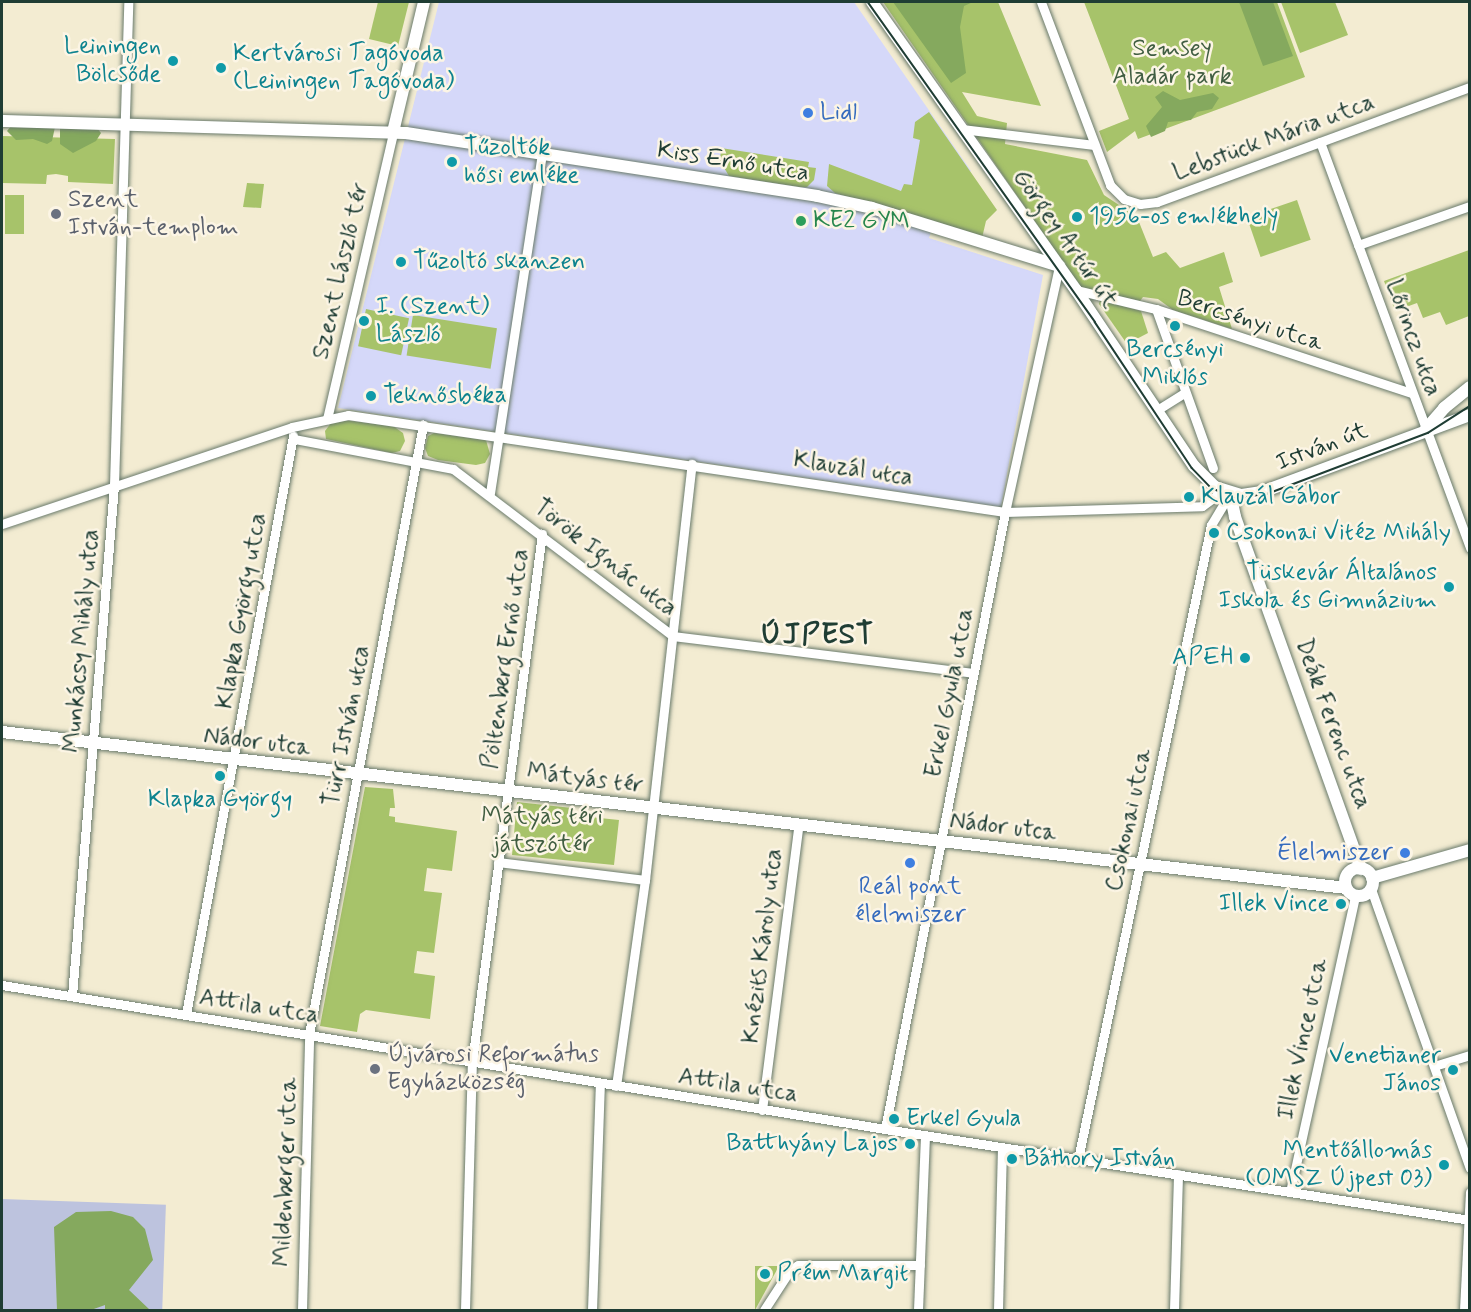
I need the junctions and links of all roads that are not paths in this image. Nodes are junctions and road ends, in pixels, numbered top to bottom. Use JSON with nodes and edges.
{"nodes":[{"id":1,"x":128,"y":2,"type":"edge"},
{"id":2,"x":424,"y":2,"type":"edge"},
{"id":3,"x":872,"y":2,"type":"edge"},
{"id":4,"x":1041,"y":2,"type":"edge"},
{"id":5,"x":1470,"y":87,"type":"edge"},
{"id":6,"x":2,"y":122,"type":"edge"},
{"id":7,"x":125,"y":123,"type":"junction"},
{"id":8,"x":962,"y":129,"type":"junction"},
{"id":9,"x":393,"y":132,"type":"junction"},
{"id":10,"x":1320,"y":142,"type":"junction"},
{"id":11,"x":1094,"y":145,"type":"junction"},
{"id":12,"x":542,"y":153,"type":"junction"},
{"id":13,"x":1470,"y":206,"type":"edge"},
{"id":14,"x":1358,"y":245,"type":"junction"},
{"id":15,"x":1059,"y":266,"type":"junction"},
{"id":16,"x":1076,"y":290,"type":"junction"},
{"id":17,"x":1156,"y":309,"type":"junction"},
{"id":18,"x":1470,"y":387,"type":"edge"},
{"id":19,"x":1184,"y":393,"type":"junction"},
{"id":20,"x":1412,"y":393,"type":"junction"},
{"id":21,"x":1157,"y":410,"type":"junction"},
{"id":22,"x":327,"y":419,"type":"junction"},
{"id":23,"x":1467,"y":419,"type":"edge"},
{"id":24,"x":423,"y":425,"type":"junction"},
{"id":25,"x":292,"y":427,"type":"junction"},
{"id":26,"x":1426,"y":429,"type":"junction"},
{"id":27,"x":500,"y":437,"type":"junction"},
{"id":28,"x":294,"y":439,"type":"junction"},
{"id":29,"x":416,"y":462,"type":"junction"},
{"id":30,"x":692,"y":464,"type":"junction"},
{"id":31,"x":1213,"y":468,"type":"dead end"},
{"id":32,"x":114,"y":486,"type":"junction"},
{"id":33,"x":1227,"y":492,"type":"junction"},
{"id":34,"x":490,"y":493,"type":"junction"},
{"id":35,"x":1202,"y":506,"type":"junction"},
{"id":36,"x":1005,"y":512,"type":"junction"},
{"id":37,"x":2,"y":524,"type":"edge"},
{"id":38,"x":1211,"y":525,"type":"junction"},
{"id":39,"x":542,"y":534,"type":"junction"},
{"id":40,"x":1470,"y":548,"type":"edge"},
{"id":41,"x":673,"y":636,"type":"junction"},
{"id":42,"x":973,"y":673,"type":"junction"},
{"id":43,"x":2,"y":732,"type":"edge"},
{"id":44,"x":94,"y":742,"type":"junction"},
{"id":45,"x":235,"y":761,"type":"junction"},
{"id":46,"x":358,"y":774,"type":"junction"},
{"id":47,"x":508,"y":790,"type":"junction"},
{"id":48,"x":654,"y":807,"type":"junction"},
{"id":49,"x":799,"y":823,"type":"junction"},
{"id":50,"x":941,"y":840,"type":"junction"},
{"id":51,"x":1470,"y":850,"type":"edge"},
{"id":52,"x":498,"y":862,"type":"junction"},
{"id":53,"x":1139,"y":866,"type":"junction"},
{"id":54,"x":1360,"y":868,"type":"junction"},
{"id":55,"x":645,"y":880,"type":"junction"},
{"id":56,"x":1371,"y":884,"type":"junction"},
{"id":57,"x":1351,"y":892,"type":"junction"},
{"id":58,"x":2,"y":985,"type":"edge"},
{"id":59,"x":72,"y":996,"type":"junction"},
{"id":60,"x":186,"y":1014,"type":"junction"},
{"id":61,"x":309,"y":1034,"type":"junction"},
{"id":62,"x":1470,"y":1055,"type":"edge"},
{"id":63,"x":472,"y":1062,"type":"junction"},
{"id":64,"x":1434,"y":1066,"type":"junction"},
{"id":65,"x":600,"y":1084,"type":"junction"},
{"id":66,"x":616,"y":1086,"type":"junction"},
{"id":67,"x":762,"y":1110,"type":"junction"},
{"id":68,"x":885,"y":1129,"type":"junction"},
{"id":69,"x":925,"y":1136,"type":"junction"},
{"id":70,"x":1002,"y":1148,"type":"junction"},
{"id":71,"x":1078,"y":1159,"type":"junction"},
{"id":72,"x":1470,"y":1168,"type":"edge"},
{"id":73,"x":1178,"y":1174,"type":"junction"},
{"id":74,"x":1290,"y":1192,"type":"junction"},
{"id":75,"x":1470,"y":1192,"type":"edge"},
{"id":76,"x":1469,"y":1220,"type":"edge"},
{"id":77,"x":920,"y":1265,"type":"junction"},
{"id":78,"x":302,"y":1311,"type":"edge"},
{"id":79,"x":465,"y":1311,"type":"edge"},
{"id":80,"x":592,"y":1311,"type":"edge"},
{"id":81,"x":764,"y":1311,"type":"edge"},
{"id":82,"x":918,"y":1311,"type":"edge"},
{"id":83,"x":998,"y":1311,"type":"edge"},
{"id":84,"x":1174,"y":1311,"type":"edge"},
{"id":85,"x":1464,"y":1311,"type":"edge"}],
"edges":[{"from":1,"to":7,"type":"street"},
{"from":2,"to":9,"type":"street"},
{"from":3,"to":8,"type":"street","name":"Görgey Artúr út"},
{"from":4,"to":11,"type":"street"},
{"from":5,"to":10,"type":"street","name":"Lebstück Mária utca"},
{"from":6,"to":7,"type":"street","name":"Kiss Ernő utca"},
{"from":7,"to":9,"type":"street","name":"Kiss Ernő utca"},
{"from":7,"to":32,"type":"street","name":"Munkácsy Mihály utca"},
{"from":8,"to":11,"type":"street"},
{"from":8,"to":15,"type":"street","name":"Görgey Artúr út"},
{"from":9,"to":12,"type":"street","name":"Kiss Ernő utca"},
{"from":9,"to":22,"type":"street","name":"Szent László tér"},
{"from":10,"to":11,"type":"street","name":"Lebstück Mária utca"},
{"from":10,"to":14,"type":"street","name":"Lőrincz utca"},
{"from":12,"to":15,"type":"street","name":"Kiss Ernő utca"},
{"from":12,"to":27,"type":"street"},
{"from":13,"to":14,"type":"street"},
{"from":14,"to":20,"type":"street","name":"Lőrincz utca"},
{"from":15,"to":16,"type":"street","name":"Görgey Artúr út"},
{"from":15,"to":36,"type":"street","name":"Erkel Gyula utca"},
{"from":16,"to":17,"type":"street","name":"Bercsényi utca"},
{"from":16,"to":21,"type":"street","name":"Görgey Artúr út"},
{"from":17,"to":19,"type":"street"},
{"from":17,"to":20,"type":"street","name":"Bercsényi utca"},
{"from":18,"to":26,"type":"street","name":"István út"},
{"from":19,"to":21,"type":"street"},
{"from":19,"to":31,"type":"street"},
{"from":20,"to":26,"type":"street","name":"Lőrincz utca"},
{"from":21,"to":33,"type":"street","name":"Görgey Artúr út"},
{"from":22,"to":24,"type":"street"},
{"from":22,"to":25,"type":"street"},
{"from":23,"to":26,"type":"street","name":"István út"},
{"from":24,"to":27,"type":"street"},
{"from":24,"to":29,"type":"street","name":"Türr István utca"},
{"from":25,"to":28,"type":"street","name":"Klapka György utca"},
{"from":25,"to":32,"type":"street"},
{"from":26,"to":33,"type":"street","name":"István út"},
{"from":26,"to":40,"type":"street","name":"Lőrincz utca"},
{"from":27,"to":30,"type":"street","name":"Klauzál utca"},
{"from":27,"to":34,"type":"street"},
{"from":28,"to":29,"type":"street"},
{"from":28,"to":45,"type":"street","name":"Klapka György utca"},
{"from":29,"to":34,"type":"street"},
{"from":29,"to":46,"type":"street","name":"Türr István utca"},
{"from":30,"to":36,"type":"street","name":"Klauzál utca"},
{"from":30,"to":41,"type":"street"},
{"from":32,"to":37,"type":"street"},
{"from":32,"to":44,"type":"street","name":"Munkácsy Mihály utca"},
{"from":33,"to":35,"type":"street"},
{"from":33,"to":38,"type":"street","name":"Csokonai utca"},
{"from":33,"to":54,"type":"street","name":"Deák Ferenc utca"},
{"from":34,"to":39,"type":"street","name":"Török Ignác utca"},
{"from":35,"to":36,"type":"street","name":"Klauzál utca"},
{"from":35,"to":38,"type":"street"},
{"from":36,"to":42,"type":"street","name":"Erkel Gyula utca"},
{"from":38,"to":53,"type":"street","name":"Csokonai utca"},
{"from":39,"to":41,"type":"street","name":"Török Ignác utca"},
{"from":39,"to":47,"type":"street","name":"Pöltenberg Ernő utca"},
{"from":41,"to":42,"type":"street","name":"Török Ignác utca"},
{"from":41,"to":48,"type":"street"},
{"from":42,"to":50,"type":"street","name":"Erkel Gyula utca"},
{"from":43,"to":44,"type":"street","name":"Nádor utca"},
{"from":44,"to":45,"type":"street","name":"Nádor utca"},
{"from":44,"to":59,"type":"street","name":"Munkácsy Mihály utca"},
{"from":45,"to":46,"type":"street","name":"Nádor utca"},
{"from":45,"to":60,"type":"street","name":"Klapka György utca"},
{"from":46,"to":47,"type":"street","name":"Nádor utca"},
{"from":46,"to":61,"type":"street","name":"Türr István utca"},
{"from":47,"to":48,"type":"street","name":"Mátyás tér"},
{"from":47,"to":52,"type":"street","name":"Mátyás tér"},
{"from":48,"to":49,"type":"street","name":"Nádor utca"},
{"from":48,"to":55,"type":"street","name":"Mátyás tér"},
{"from":49,"to":50,"type":"street","name":"Nádor utca"},
{"from":49,"to":67,"type":"street","name":"Knézits Károly utca"},
{"from":50,"to":53,"type":"street","name":"Nádor utca"},
{"from":50,"to":68,"type":"street","name":"Erkel Gyula utca"},
{"from":51,"to":56,"type":"street","name":"Nádor utca"},
{"from":52,"to":55,"type":"street"},
{"from":52,"to":63,"type":"street"},
{"from":53,"to":57,"type":"street","name":"Nádor utca"},
{"from":53,"to":71,"type":"street","name":"Csokonai utca"},
{"from":54,"to":56,"type":"street"},
{"from":54,"to":57,"type":"street"},
{"from":55,"to":66,"type":"street","name":"Mátyás tér"},
{"from":56,"to":57,"type":"street","name":"Nádor utca"},
{"from":56,"to":64,"type":"street"},
{"from":57,"to":74,"type":"street","name":"Illek Vince utca"},
{"from":58,"to":59,"type":"street","name":"Attila utca"},
{"from":59,"to":60,"type":"street","name":"Attila utca"},
{"from":60,"to":61,"type":"street","name":"Attila utca"},
{"from":61,"to":63,"type":"street","name":"Attila utca"},
{"from":61,"to":78,"type":"street","name":"Mildenberger utca"},
{"from":62,"to":64,"type":"street"},
{"from":63,"to":65,"type":"street","name":"Attila utca"},
{"from":63,"to":79,"type":"street"},
{"from":64,"to":72,"type":"street"},
{"from":65,"to":66,"type":"street","name":"Attila utca"},
{"from":65,"to":80,"type":"street"},
{"from":66,"to":67,"type":"street","name":"Attila utca"},
{"from":67,"to":68,"type":"street","name":"Attila utca"},
{"from":68,"to":69,"type":"street","name":"Attila utca"},
{"from":69,"to":70,"type":"street","name":"Attila utca"},
{"from":69,"to":77,"type":"street"},
{"from":70,"to":71,"type":"street","name":"Attila utca"},
{"from":70,"to":83,"type":"street"},
{"from":71,"to":73,"type":"street","name":"Attila utca"},
{"from":73,"to":74,"type":"street","name":"Attila utca"},
{"from":73,"to":84,"type":"street"},
{"from":74,"to":76,"type":"street","name":"Attila utca"},
{"from":75,"to":76,"type":"street"},
{"from":76,"to":85,"type":"street"},
{"from":77,"to":81,"type":"street"},
{"from":77,"to":82,"type":"street"}]}
